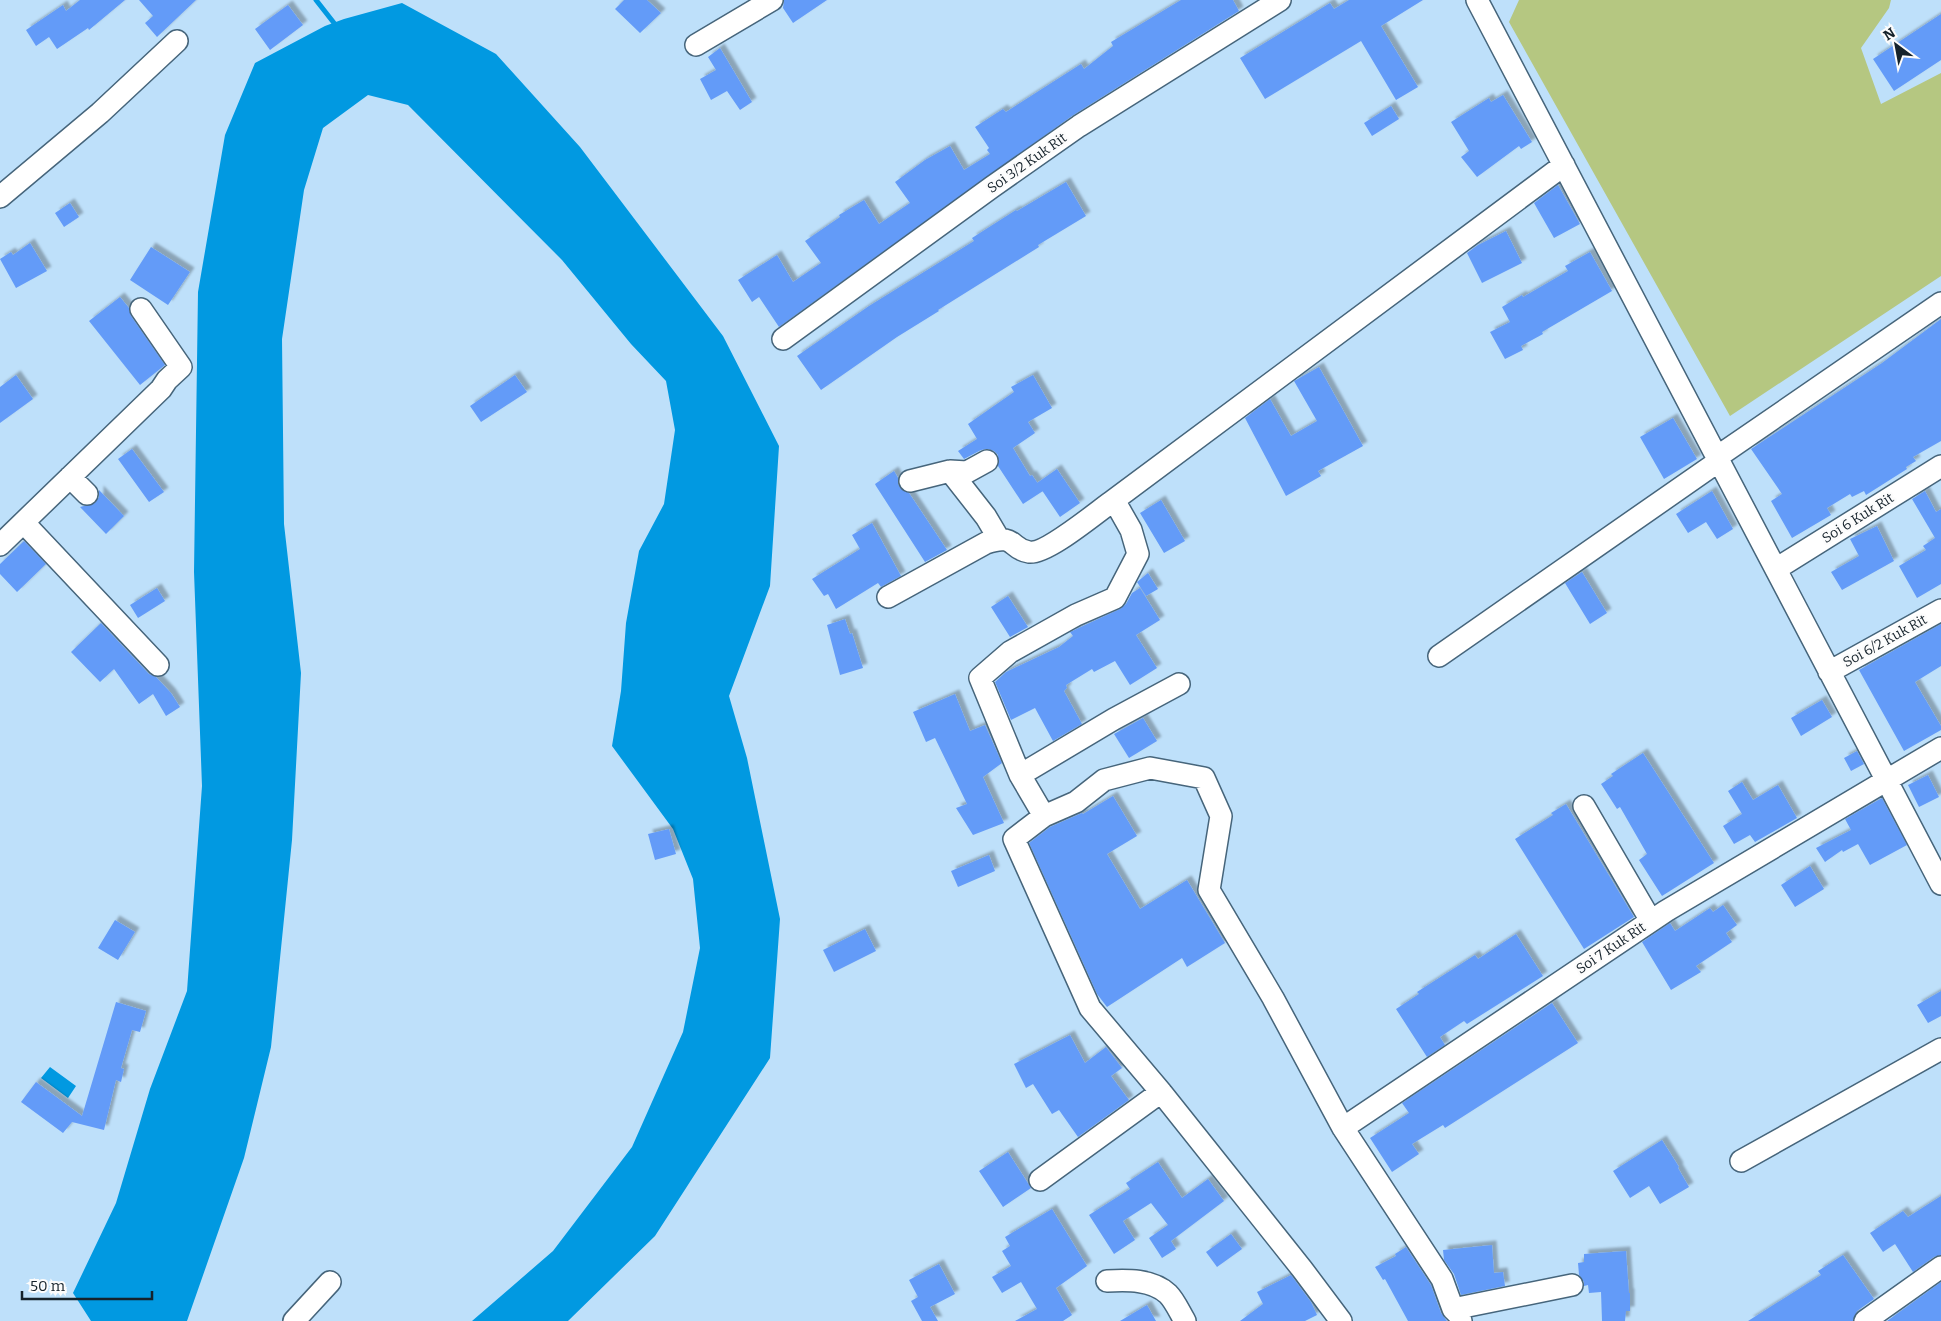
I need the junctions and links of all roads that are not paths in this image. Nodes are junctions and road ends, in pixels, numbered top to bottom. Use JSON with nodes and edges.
{"nodes":[{"id":1,"x":772,"y":0,"type":"edge"},
{"id":2,"x":1280,"y":0,"type":"edge"},
{"id":3,"x":1477,"y":0,"type":"edge"},
{"id":4,"x":177,"y":41,"type":"dead end"},
{"id":5,"x":696,"y":45,"type":"dead end"},
{"id":6,"x":1564,"y":165,"type":"junction"},
{"id":7,"x":0,"y":197,"type":"edge"},
{"id":8,"x":1941,"y":303,"type":"edge"},
{"id":9,"x":142,"y":309,"type":"dead end"},
{"id":10,"x":783,"y":339,"type":"dead end"},
{"id":11,"x":1718,"y":459,"type":"junction"},
{"id":12,"x":987,"y":461,"type":"dead end"},
{"id":13,"x":1941,"y":466,"type":"edge"},
{"id":14,"x":950,"y":471,"type":"junction"},
{"id":15,"x":70,"y":477,"type":"junction"},
{"id":16,"x":910,"y":481,"type":"dead end"},
{"id":17,"x":87,"y":494,"type":"dead end"},
{"id":18,"x":1114,"y":500,"type":"junction"},
{"id":19,"x":24,"y":523,"type":"junction"},
{"id":20,"x":999,"y":539,"type":"junction"},
{"id":21,"x":0,"y":544,"type":"edge"},
{"id":22,"x":1776,"y":569,"type":"junction"},
{"id":23,"x":888,"y":597,"type":"dead end"},
{"id":24,"x":1941,"y":610,"type":"edge"},
{"id":25,"x":1439,"y":656,"type":"dead end"},
{"id":26,"x":158,"y":665,"type":"dead end"},
{"id":27,"x":1829,"y":672,"type":"junction"},
{"id":28,"x":1179,"y":684,"type":"dead end"},
{"id":29,"x":1941,"y":748,"type":"edge"},
{"id":30,"x":1020,"y":775,"type":"junction"},
{"id":31,"x":1887,"y":782,"type":"junction"},
{"id":32,"x":1584,"y":806,"type":"dead end"},
{"id":33,"x":1044,"y":816,"type":"junction"},
{"id":34,"x":1941,"y":884,"type":"edge"},
{"id":35,"x":1651,"y":921,"type":"junction"},
{"id":36,"x":1941,"y":1049,"type":"edge"},
{"id":37,"x":1162,"y":1092,"type":"junction"},
{"id":38,"x":1344,"y":1128,"type":"junction"},
{"id":39,"x":1741,"y":1161,"type":"dead end"},
{"id":40,"x":1040,"y":1180,"type":"dead end"},
{"id":41,"x":1941,"y":1267,"type":"edge"},
{"id":42,"x":1107,"y":1281,"type":"dead end"},
{"id":43,"x":330,"y":1282,"type":"dead end"},
{"id":44,"x":1572,"y":1285,"type":"dead end"},
{"id":45,"x":1457,"y":1315,"type":"edge"},
{"id":46,"x":294,"y":1321,"type":"edge"},
{"id":47,"x":1185,"y":1321,"type":"edge"},
{"id":48,"x":1341,"y":1321,"type":"edge"},
{"id":49,"x":1865,"y":1321,"type":"edge"}],
"edges":[{"from":1,"to":5,"type":"street"},
{"from":2,"to":10,"type":"street","name":"Soi 3/2 Kuk Rit"},
{"from":3,"to":6,"type":"street"},
{"from":4,"to":7,"type":"street"},
{"from":6,"to":11,"type":"street"},
{"from":6,"to":18,"type":"street"},
{"from":8,"to":11,"type":"street"},
{"from":9,"to":15,"type":"street"},
{"from":11,"to":22,"type":"street"},
{"from":11,"to":25,"type":"street"},
{"from":12,"to":14,"type":"street"},
{"from":13,"to":22,"type":"street","name":"Soi 6 Kuk Rit"},
{"from":14,"to":16,"type":"street"},
{"from":14,"to":20,"type":"street"},
{"from":15,"to":17,"type":"street"},
{"from":15,"to":19,"type":"street"},
{"from":18,"to":20,"type":"street"},
{"from":18,"to":30,"type":"street"},
{"from":19,"to":21,"type":"street"},
{"from":19,"to":26,"type":"street"},
{"from":20,"to":23,"type":"street"},
{"from":22,"to":27,"type":"street"},
{"from":24,"to":27,"type":"street","name":"Soi 6/2 Kuk Rit"},
{"from":27,"to":31,"type":"street"},
{"from":28,"to":30,"type":"street"},
{"from":29,"to":31,"type":"street","name":"Soi 7 Kuk Rit"},
{"from":30,"to":33,"type":"street"},
{"from":31,"to":34,"type":"street"},
{"from":31,"to":35,"type":"street","name":"Soi 7 Kuk Rit"},
{"from":32,"to":35,"type":"street"},
{"from":33,"to":37,"type":"street"},
{"from":33,"to":38,"type":"street"},
{"from":35,"to":38,"type":"street","name":"Soi 7 Kuk Rit"},
{"from":36,"to":39,"type":"street"},
{"from":37,"to":40,"type":"street"},
{"from":37,"to":48,"type":"street"},
{"from":38,"to":45,"type":"street"},
{"from":41,"to":49,"type":"street"},
{"from":42,"to":47,"type":"street"},
{"from":43,"to":46,"type":"street"},
{"from":44,"to":45,"type":"street"}]}
